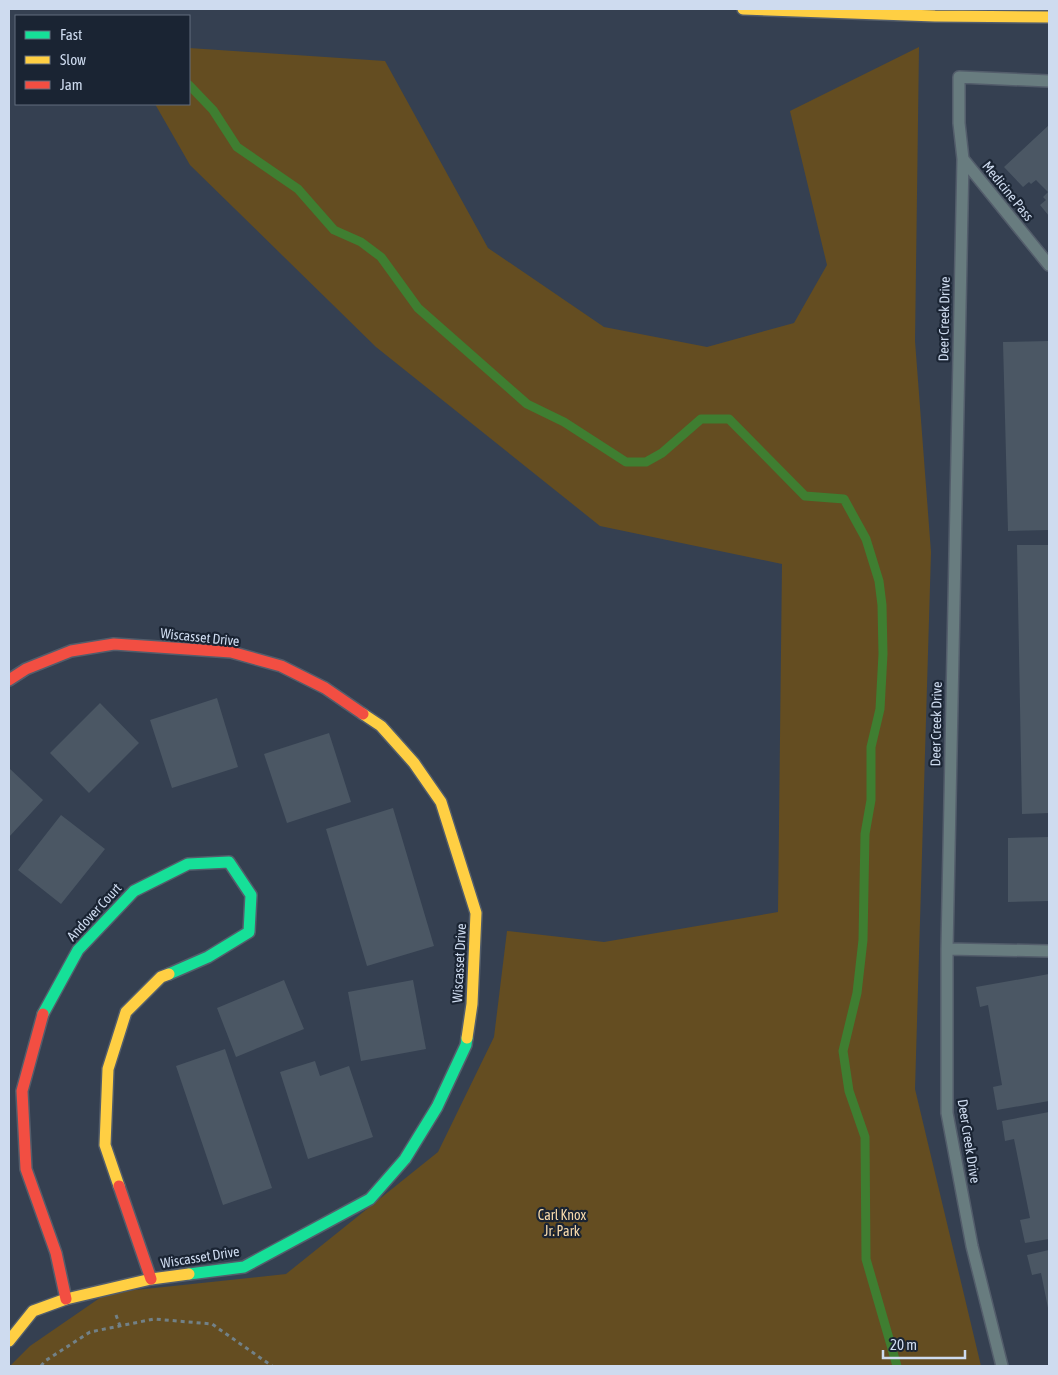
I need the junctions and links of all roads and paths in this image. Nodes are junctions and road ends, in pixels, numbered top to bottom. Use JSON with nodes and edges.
{"nodes":[{"id":1,"x":743,"y":9,"type":"edge"},
{"id":2,"x":1049,"y":17,"type":"edge"},
{"id":3,"x":1049,"y":80,"type":"edge"},
{"id":4,"x":963,"y":159,"type":"junction"},
{"id":5,"x":1049,"y":266,"type":"edge"},
{"id":6,"x":9,"y":680,"type":"edge"},
{"id":7,"x":947,"y":949,"type":"junction"},
{"id":8,"x":1049,"y":951,"type":"edge"},
{"id":9,"x":151,"y":1280,"type":"junction"},
{"id":10,"x":66,"y":1299,"type":"junction"},
{"id":11,"x":9,"y":1341,"type":"edge"},
{"id":12,"x":41,"y":1366,"type":"edge"},
{"id":13,"x":272,"y":1366,"type":"edge"},
{"id":14,"x":1002,"y":1366,"type":"edge"}],
"edges":[{"from":1,"to":2,"type":"street"},
{"from":3,"to":4,"type":"lane","name":"Deer Creek Drive"},
{"from":4,"to":5,"type":"lane","name":"Medicine Pass"},
{"from":4,"to":7,"type":"lane","name":"Deer Creek Drive"},
{"from":6,"to":9,"type":"street","name":"Wiscasset Drive"},
{"from":7,"to":8,"type":"lane"},
{"from":7,"to":14,"type":"lane","name":"Deer Creek Drive"},
{"from":9,"to":10,"type":"street","name":"Wiscasset Drive"},
{"from":9,"to":10,"type":"street","name":"Andover Court"},
{"from":10,"to":11,"type":"street","name":"Wiscasset Drive"},
{"from":12,"to":13,"type":"path"}]}
